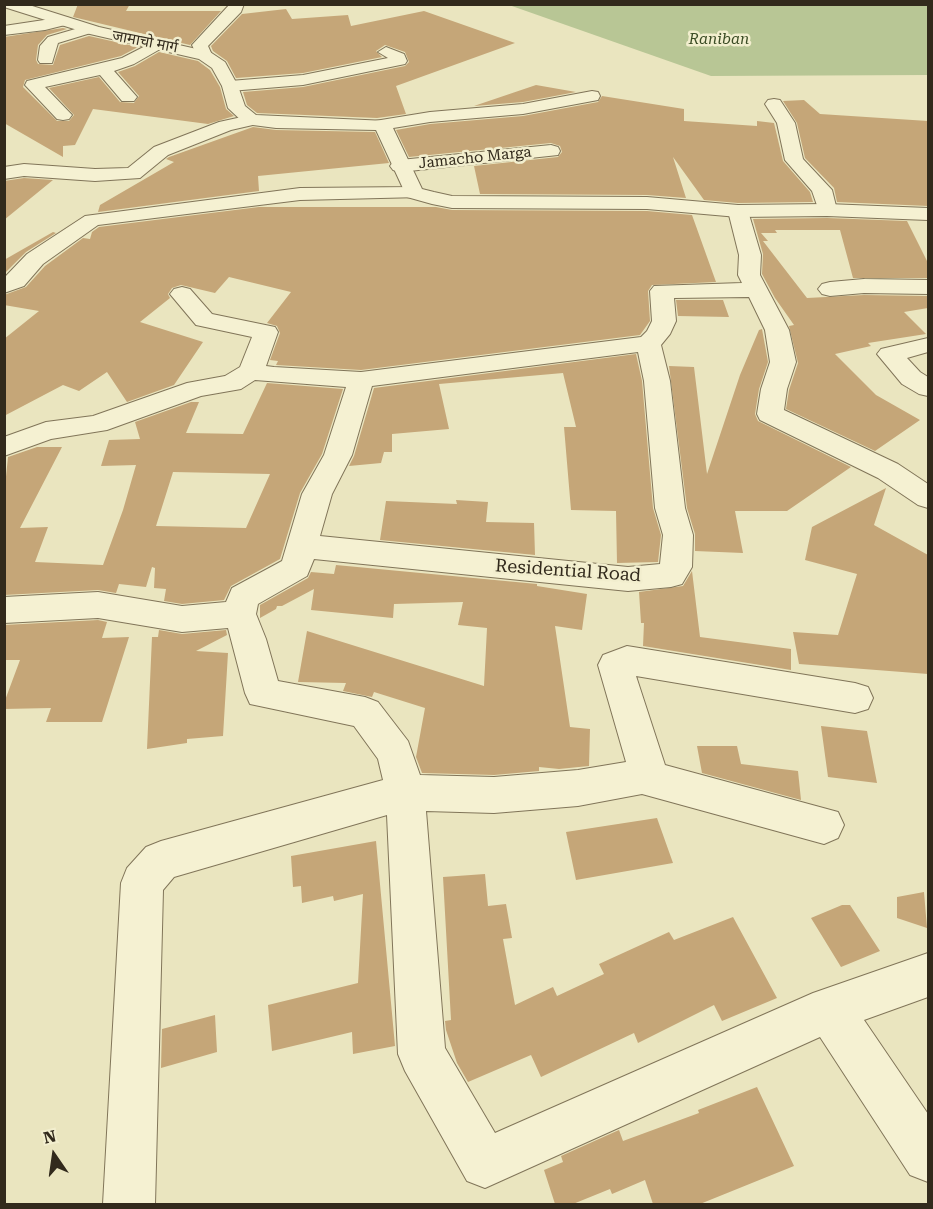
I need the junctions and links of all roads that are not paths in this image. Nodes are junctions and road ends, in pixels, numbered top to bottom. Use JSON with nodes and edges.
{"nodes":[{"id":1,"x":8,"y":4,"type":"edge"},
{"id":2,"x":237,"y":4,"type":"edge"},
{"id":3,"x":64,"y":21,"type":"junction"},
{"id":4,"x":89,"y":29,"type":"junction"},
{"id":5,"x":4,"y":31,"type":"edge"},
{"id":6,"x":157,"y":45,"type":"junction"},
{"id":7,"x":386,"y":52,"type":"dead end"},
{"id":8,"x":204,"y":55,"type":"junction"},
{"id":9,"x":46,"y":60,"type":"dead end"},
{"id":10,"x":104,"y":69,"type":"junction"},
{"id":11,"x":230,"y":86,"type":"junction"},
{"id":12,"x":592,"y":96,"type":"dead end"},
{"id":13,"x":128,"y":97,"type":"dead end"},
{"id":14,"x":774,"y":104,"type":"dead end"},
{"id":15,"x":63,"y":115,"type":"dead end"},
{"id":16,"x":250,"y":120,"type":"junction"},
{"id":17,"x":381,"y":125,"type":"junction"},
{"id":18,"x":551,"y":151,"type":"dead end"},
{"id":19,"x":400,"y":166,"type":"junction"},
{"id":20,"x":4,"y":173,"type":"edge"},
{"id":21,"x":414,"y":194,"type":"junction"},
{"id":22,"x":827,"y":210,"type":"junction"},
{"id":23,"x":738,"y":211,"type":"junction"},
{"id":24,"x":928,"y":214,"type":"edge"},
{"id":25,"x":4,"y":286,"type":"edge"},
{"id":26,"x":928,"y":287,"type":"edge"},
{"id":27,"x":830,"y":289,"type":"dead end"},
{"id":28,"x":757,"y":290,"type":"junction"},
{"id":29,"x":182,"y":294,"type":"dead end"},
{"id":30,"x":648,"y":343,"type":"junction"},
{"id":31,"x":928,"y":345,"type":"edge"},
{"id":32,"x":251,"y":371,"type":"junction"},
{"id":33,"x":361,"y":380,"type":"junction"},
{"id":34,"x":928,"y":388,"type":"edge"},
{"id":35,"x":4,"y":447,"type":"edge"},
{"id":36,"x":928,"y":498,"type":"edge"},
{"id":37,"x":302,"y":546,"type":"junction"},
{"id":38,"x":4,"y":610,"type":"edge"},
{"id":39,"x":239,"y":614,"type":"junction"},
{"id":40,"x":855,"y":698,"type":"dead end"},
{"id":41,"x":642,"y":777,"type":"junction"},
{"id":42,"x":405,"y":792,"type":"junction"},
{"id":43,"x":824,"y":825,"type":"dead end"},
{"id":44,"x":928,"y":975,"type":"edge"},
{"id":45,"x":829,"y":1009,"type":"junction"},
{"id":46,"x":928,"y":1157,"type":"edge"},
{"id":47,"x":129,"y":1204,"type":"edge"}],
"edges":[{"from":1,"to":3,"type":"street","name":"जामाचो मार्ग"},
{"from":2,"to":8,"type":"street"},
{"from":3,"to":4,"type":"street","name":"जामाचो मार्ग"},
{"from":3,"to":5,"type":"street"},
{"from":4,"to":6,"type":"street","name":"जामाचो मार्ग"},
{"from":4,"to":9,"type":"street"},
{"from":6,"to":8,"type":"street","name":"जामाचो मार्ग"},
{"from":6,"to":10,"type":"street"},
{"from":7,"to":11,"type":"street"},
{"from":8,"to":11,"type":"street"},
{"from":10,"to":13,"type":"street"},
{"from":10,"to":15,"type":"street"},
{"from":11,"to":16,"type":"street"},
{"from":12,"to":17,"type":"street"},
{"from":14,"to":22,"type":"street"},
{"from":16,"to":17,"type":"street"},
{"from":16,"to":20,"type":"street"},
{"from":17,"to":19,"type":"street"},
{"from":18,"to":19,"type":"street","name":"Jamacho Marga"},
{"from":19,"to":21,"type":"street"},
{"from":21,"to":23,"type":"street"},
{"from":21,"to":25,"type":"street"},
{"from":22,"to":23,"type":"street"},
{"from":22,"to":24,"type":"street"},
{"from":23,"to":28,"type":"street"},
{"from":26,"to":27,"type":"street"},
{"from":28,"to":30,"type":"street"},
{"from":28,"to":36,"type":"street"},
{"from":29,"to":32,"type":"street"},
{"from":30,"to":33,"type":"street"},
{"from":30,"to":37,"type":"street","name":"Residential Road"},
{"from":31,"to":34,"type":"street"},
{"from":32,"to":33,"type":"street"},
{"from":32,"to":35,"type":"street"},
{"from":33,"to":37,"type":"street"},
{"from":37,"to":39,"type":"street"},
{"from":38,"to":39,"type":"street"},
{"from":39,"to":42,"type":"street"},
{"from":40,"to":41,"type":"street"},
{"from":41,"to":42,"type":"street"},
{"from":41,"to":43,"type":"street"},
{"from":42,"to":45,"type":"street"},
{"from":42,"to":47,"type":"street"},
{"from":44,"to":45,"type":"street"},
{"from":45,"to":46,"type":"street"}]}
